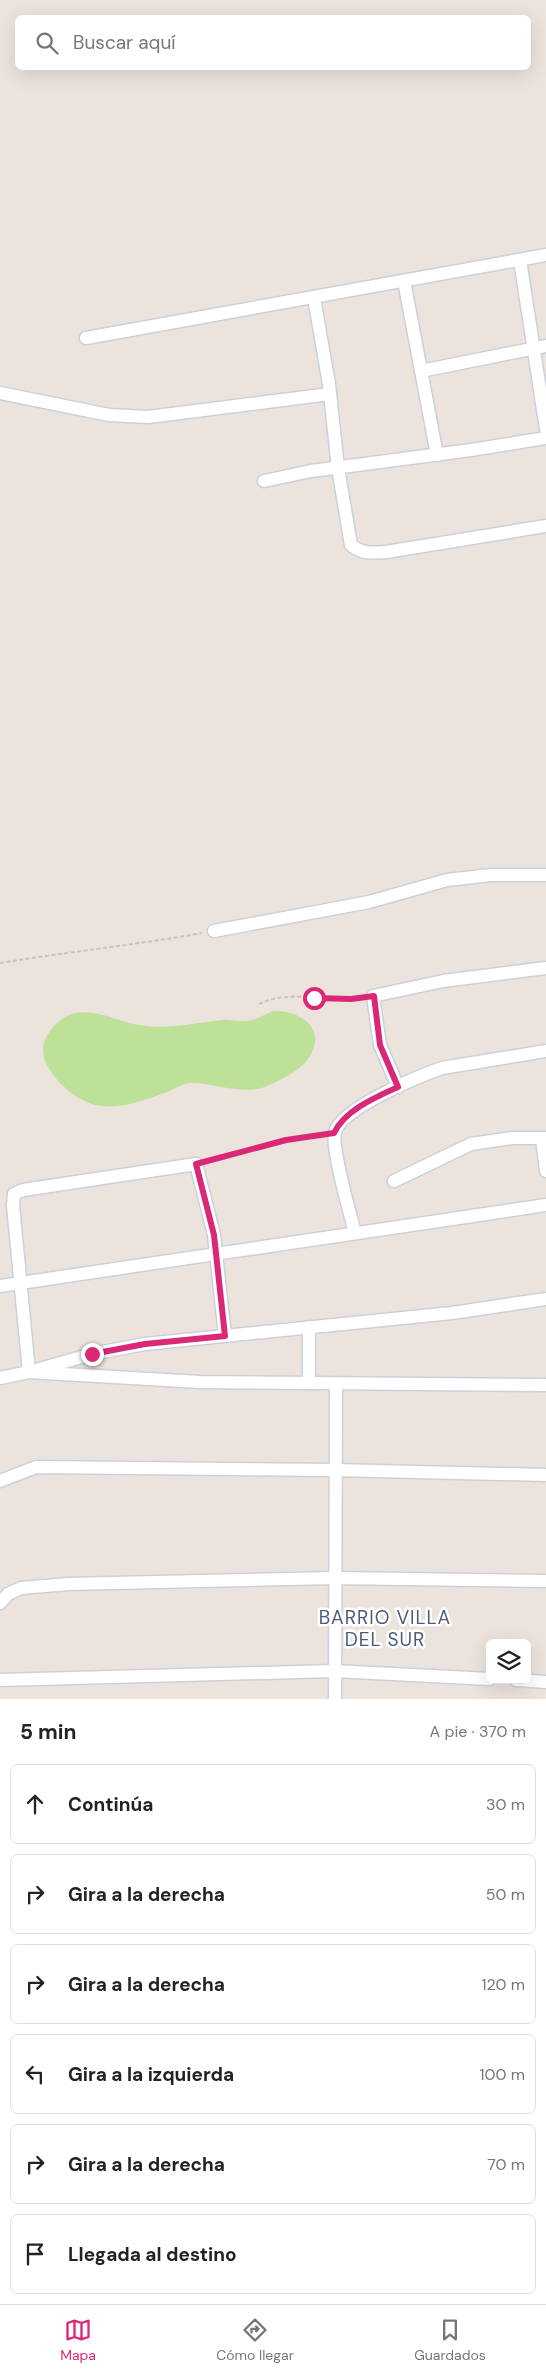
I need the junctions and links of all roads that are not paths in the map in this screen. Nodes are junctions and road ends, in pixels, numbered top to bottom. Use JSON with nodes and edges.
{"nodes":[{"id":1,"x":546,"y":255,"type":"edge"},
{"id":2,"x":520,"y":260,"type":"junction"},
{"id":3,"x":404,"y":281,"type":"junction"},
{"id":4,"x":314,"y":298,"type":"junction"},
{"id":5,"x":86,"y":338,"type":"dead end"},
{"id":6,"x":540,"y":347,"type":"edge"},
{"id":7,"x":422,"y":371,"type":"junction"},
{"id":8,"x":0,"y":393,"type":"edge"},
{"id":9,"x":330,"y":394,"type":"junction"},
{"id":10,"x":546,"y":429,"type":"edge"},
{"id":11,"x":546,"y":438,"type":"edge"},
{"id":12,"x":437,"y":454,"type":"junction"},
{"id":13,"x":338,"y":468,"type":"junction"},
{"id":14,"x":264,"y":481,"type":"dead end"},
{"id":15,"x":546,"y":526,"type":"edge"},
{"id":16,"x":546,"y":875,"type":"edge"},
{"id":17,"x":214,"y":931,"type":"road end"},
{"id":18,"x":546,"y":968,"type":"edge"},
{"id":19,"x":546,"y":1051,"type":"edge"},
{"id":20,"x":398,"y":1087,"type":"junction"},
{"id":21,"x":544,"y":1138,"type":"edge"},
{"id":22,"x":546,"y":1170,"type":"edge"},
{"id":23,"x":394,"y":1181,"type":"dead end"},
{"id":24,"x":546,"y":1206,"type":"edge"},
{"id":25,"x":355,"y":1233,"type":"junction"},
{"id":26,"x":217,"y":1254,"type":"junction"},
{"id":27,"x":20,"y":1283,"type":"junction"},
{"id":28,"x":0,"y":1286,"type":"edge"},
{"id":29,"x":546,"y":1299,"type":"edge"},
{"id":30,"x":310,"y":1327,"type":"junction"},
{"id":31,"x":225,"y":1336,"type":"junction"},
{"id":32,"x":29,"y":1372,"type":"junction"},
{"id":33,"x":0,"y":1378,"type":"edge"},
{"id":34,"x":309,"y":1383,"type":"junction"},
{"id":35,"x":336,"y":1384,"type":"junction"},
{"id":36,"x":546,"y":1385,"type":"edge"},
{"id":37,"x":335,"y":1470,"type":"junction"},
{"id":38,"x":546,"y":1475,"type":"edge"},
{"id":39,"x":0,"y":1481,"type":"edge"},
{"id":40,"x":334,"y":1578,"type":"junction"},
{"id":41,"x":546,"y":1581,"type":"edge"},
{"id":42,"x":0,"y":1603,"type":"edge"},
{"id":43,"x":334,"y":1672,"type":"junction"},
{"id":44,"x":486,"y":1679,"type":"edge"},
{"id":45,"x":0,"y":1680,"type":"edge"},
{"id":46,"x":531,"y":1681,"type":"edge"},
{"id":47,"x":546,"y":1682,"type":"edge"},
{"id":48,"x":335,"y":1699,"type":"edge"}],
"edges":[{"from":1,"to":2,"type":"street"},
{"from":2,"to":3,"type":"street"},
{"from":2,"to":6,"type":"street"},
{"from":3,"to":4,"type":"street"},
{"from":3,"to":7,"type":"street"},
{"from":4,"to":5,"type":"street"},
{"from":4,"to":9,"type":"street"},
{"from":6,"to":7,"type":"street"},
{"from":6,"to":10,"type":"street"},
{"from":7,"to":12,"type":"street"},
{"from":8,"to":9,"type":"street"},
{"from":9,"to":13,"type":"street"},
{"from":11,"to":12,"type":"street"},
{"from":12,"to":13,"type":"street"},
{"from":13,"to":14,"type":"street"},
{"from":13,"to":15,"type":"street"},
{"from":16,"to":17,"type":"street"},
{"from":18,"to":20,"type":"street"},
{"from":19,"to":20,"type":"street"},
{"from":20,"to":25,"type":"street"},
{"from":21,"to":22,"type":"street"},
{"from":21,"to":23,"type":"street"},
{"from":24,"to":25,"type":"street"},
{"from":25,"to":26,"type":"street"},
{"from":26,"to":27,"type":"street"},
{"from":26,"to":27,"type":"street"},
{"from":26,"to":31,"type":"street"},
{"from":27,"to":28,"type":"street"},
{"from":27,"to":32,"type":"street"},
{"from":29,"to":30,"type":"street"},
{"from":30,"to":31,"type":"street"},
{"from":30,"to":34,"type":"street"},
{"from":31,"to":32,"type":"street"},
{"from":32,"to":33,"type":"street"},
{"from":32,"to":34,"type":"street"},
{"from":34,"to":35,"type":"street"},
{"from":35,"to":36,"type":"street"},
{"from":35,"to":37,"type":"street"},
{"from":37,"to":38,"type":"street"},
{"from":37,"to":39,"type":"street"},
{"from":37,"to":40,"type":"street"},
{"from":40,"to":41,"type":"street"},
{"from":40,"to":42,"type":"street"},
{"from":40,"to":43,"type":"street"},
{"from":43,"to":44,"type":"street"},
{"from":43,"to":45,"type":"street"},
{"from":43,"to":48,"type":"street"},
{"from":46,"to":47,"type":"street"}]}
